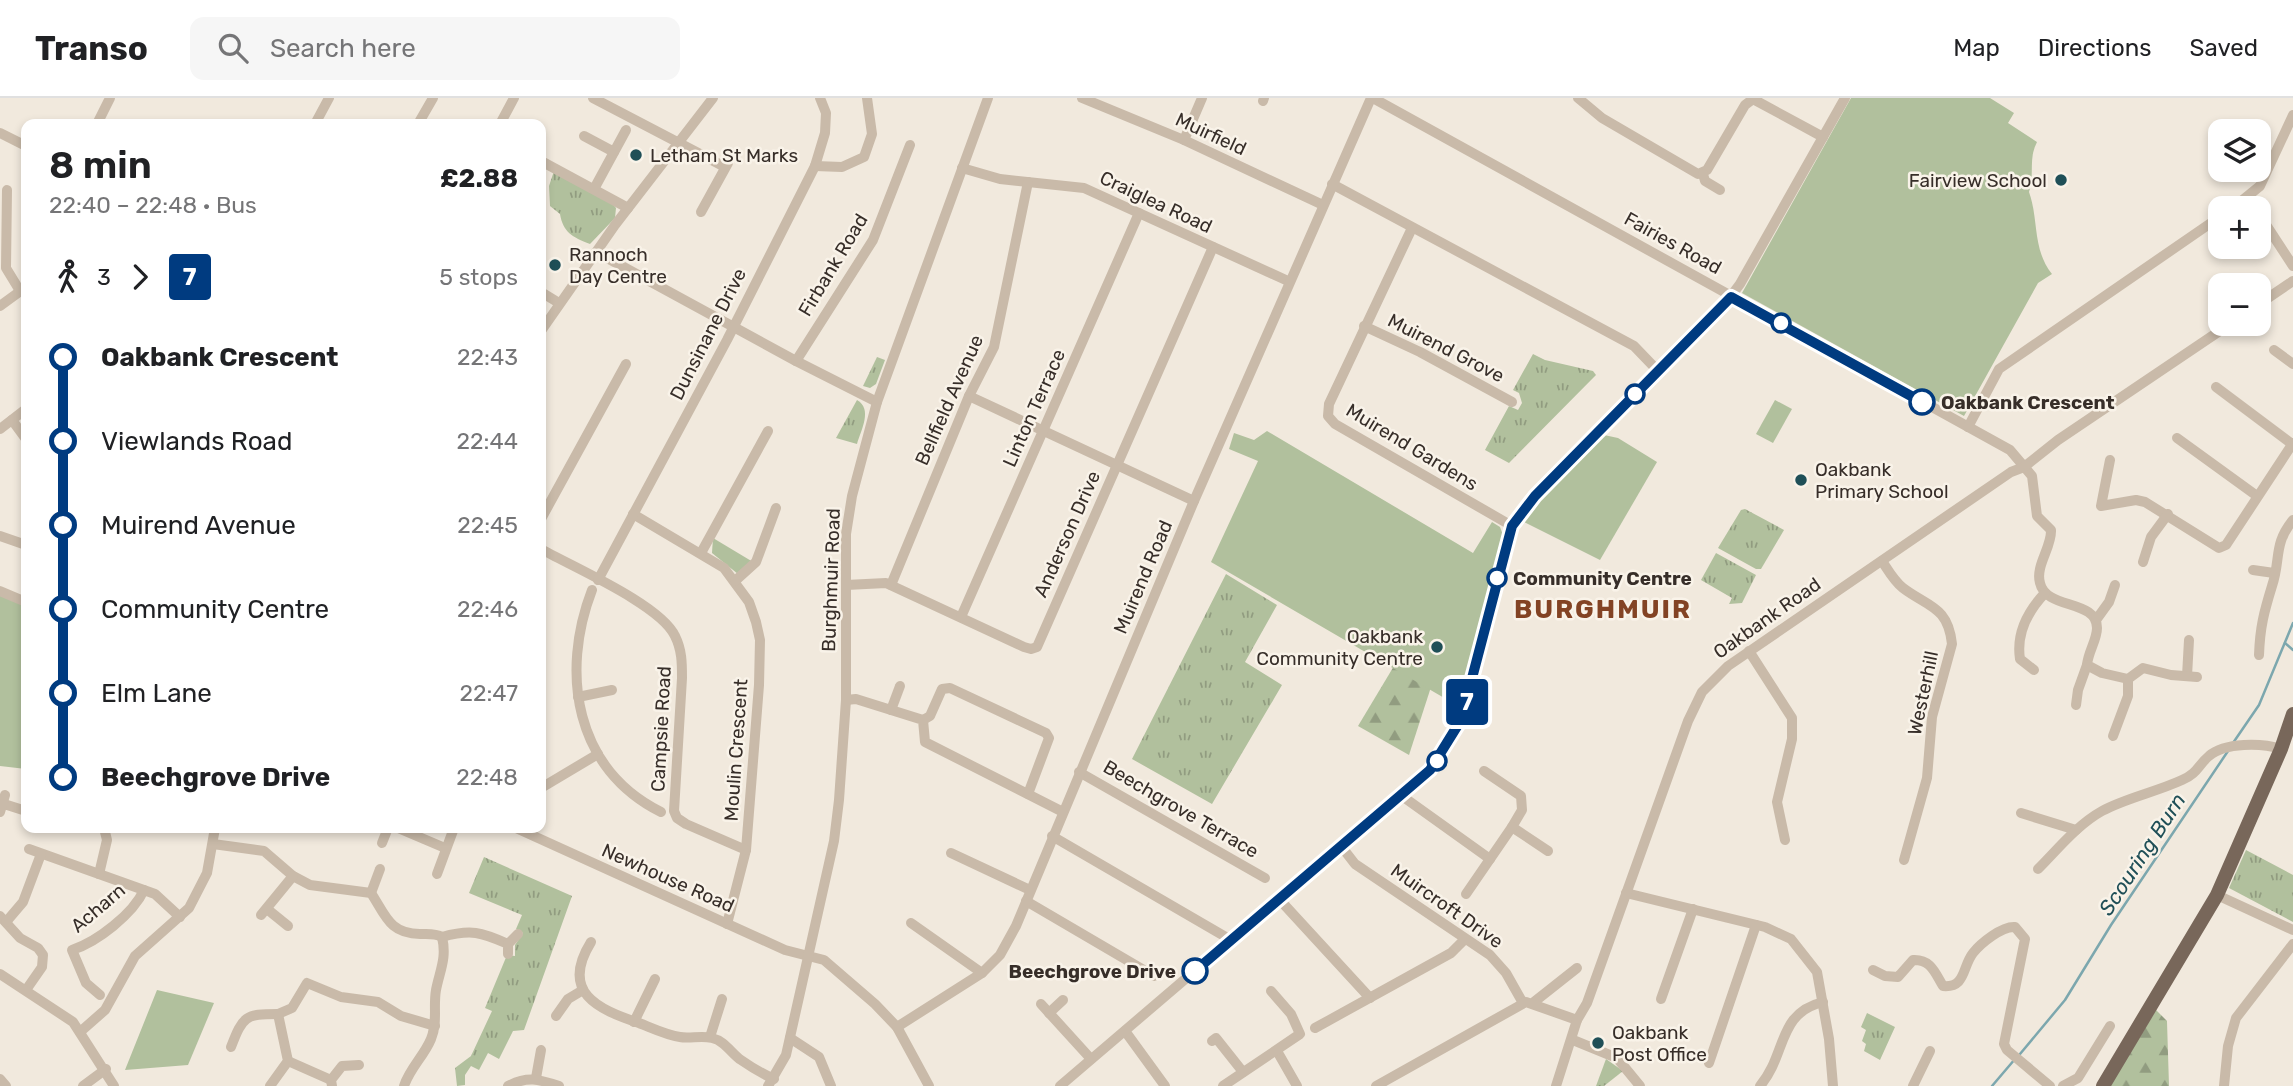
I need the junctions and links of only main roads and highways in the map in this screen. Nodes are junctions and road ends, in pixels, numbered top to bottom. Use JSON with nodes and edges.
{"nodes":[{"id":1,"x":2293,"y":714,"type":"edge"},
{"id":2,"x":2102,"y":1086,"type":"edge"}],
"edges":[{"from":1,"to":2,"type":"main road"}]}
